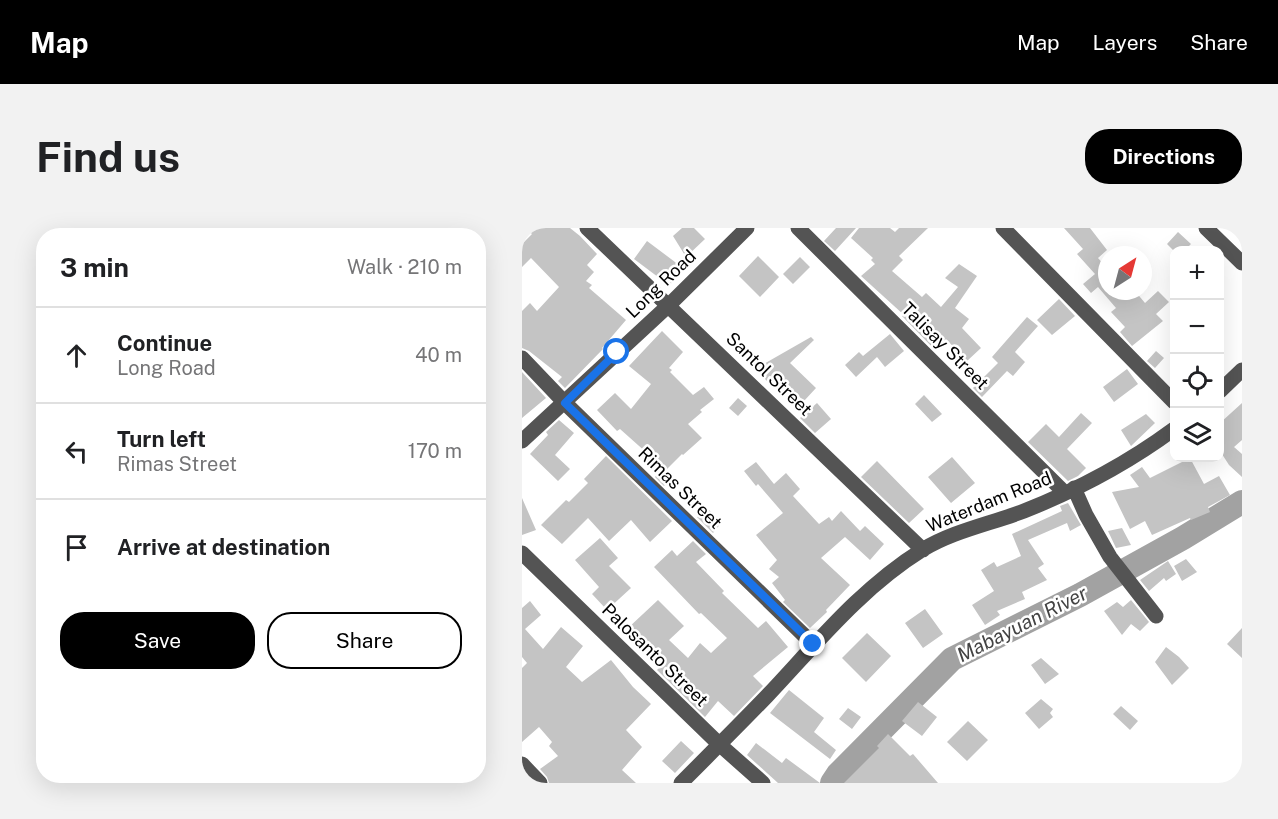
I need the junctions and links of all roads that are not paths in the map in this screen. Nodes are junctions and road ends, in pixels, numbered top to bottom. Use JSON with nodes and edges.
{"nodes":[{"id":1,"x":587,"y":228,"type":"edge"},
{"id":2,"x":747,"y":228,"type":"edge"},
{"id":3,"x":798,"y":228,"type":"edge"},
{"id":4,"x":1003,"y":228,"type":"edge"},
{"id":5,"x":1206,"y":228,"type":"edge"},
{"id":6,"x":1242,"y":262,"type":"edge"},
{"id":7,"x":669,"y":305,"type":"junction"},
{"id":8,"x":522,"y":358,"type":"edge"},
{"id":9,"x":1242,"y":370,"type":"edge"},
{"id":10,"x":1224,"y":387,"type":"edge"},
{"id":11,"x":1170,"y":398,"type":"edge"},
{"id":12,"x":565,"y":403,"type":"junction"},
{"id":13,"x":1170,"y":432,"type":"edge"},
{"id":14,"x":522,"y":441,"type":"edge"},
{"id":15,"x":1070,"y":490,"type":"junction"},
{"id":16,"x":923,"y":550,"type":"junction"},
{"id":17,"x":522,"y":553,"type":"edge"},
{"id":18,"x":1156,"y":616,"type":"dead end"},
{"id":19,"x":813,"y":644,"type":"junction"},
{"id":20,"x":719,"y":744,"type":"junction"},
{"id":21,"x":522,"y":764,"type":"edge"},
{"id":22,"x":540,"y":783,"type":"edge"},
{"id":23,"x":681,"y":783,"type":"edge"},
{"id":24,"x":764,"y":783,"type":"edge"}],
"edges":[{"from":1,"to":7,"type":"street","name":"Santol Street"},
{"from":2,"to":7,"type":"street","name":"Long Road"},
{"from":3,"to":15,"type":"street","name":"Talisay Street"},
{"from":4,"to":11,"type":"street"},
{"from":5,"to":6,"type":"street"},
{"from":7,"to":12,"type":"street","name":"Long Road"},
{"from":7,"to":16,"type":"street","name":"Santol Street"},
{"from":8,"to":12,"type":"street","name":"Rimas Street"},
{"from":9,"to":10,"type":"street"},
{"from":12,"to":14,"type":"street","name":"Long Road"},
{"from":12,"to":19,"type":"street","name":"Rimas Street"},
{"from":13,"to":15,"type":"street","name":"Waterdam Road"},
{"from":15,"to":16,"type":"street","name":"Waterdam Road"},
{"from":15,"to":18,"type":"street","name":"Talisay Street"},
{"from":16,"to":19,"type":"street","name":"Waterdam Road"},
{"from":17,"to":20,"type":"street","name":"Palosanto Street"},
{"from":19,"to":20,"type":"street","name":"Waterdam Road"},
{"from":20,"to":23,"type":"street","name":"Waterdam Road"},
{"from":20,"to":24,"type":"street","name":"Palosanto Street"},
{"from":21,"to":22,"type":"street"}]}
